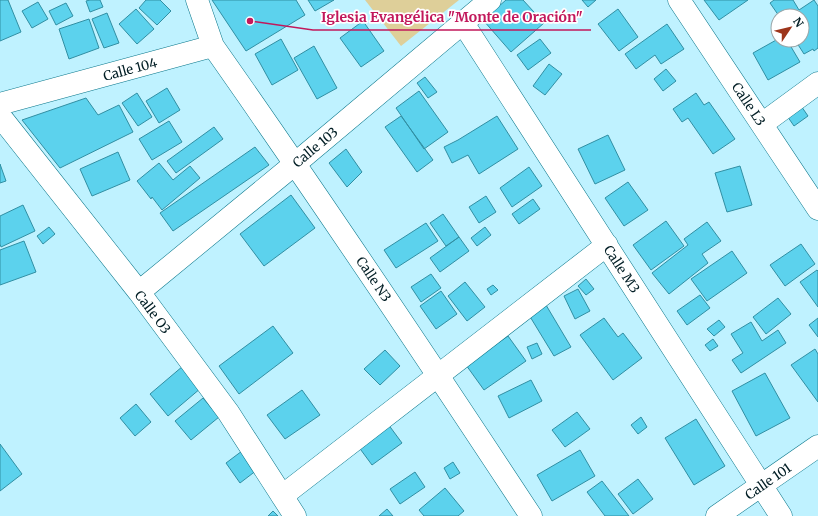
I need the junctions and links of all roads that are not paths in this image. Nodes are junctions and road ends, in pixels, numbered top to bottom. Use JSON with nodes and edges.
{"nodes":[{"id":1,"x":197,"y":0,"type":"edge"},
{"id":2,"x":490,"y":0,"type":"edge"},
{"id":3,"x":679,"y":0,"type":"edge"},
{"id":4,"x":463,"y":23,"type":"junction"},
{"id":5,"x":214,"y":46,"type":"junction"},
{"id":6,"x":818,"y":83,"type":"edge"},
{"id":7,"x":0,"y":104,"type":"edge"},
{"id":8,"x":0,"y":116,"type":"edge"},
{"id":9,"x":762,"y":124,"type":"junction"},
{"id":10,"x":296,"y":163,"type":"junction"},
{"id":11,"x":818,"y":209,"type":"edge"},
{"id":12,"x":607,"y":245,"type":"junction"},
{"id":13,"x":139,"y":292,"type":"junction"},
{"id":14,"x":439,"y":375,"type":"junction"},
{"id":15,"x":818,"y":446,"type":"edge"},
{"id":16,"x":761,"y":485,"type":"junction"},
{"id":17,"x":282,"y":496,"type":"junction"},
{"id":18,"x":295,"y":516,"type":"edge"},
{"id":19,"x":531,"y":516,"type":"edge"},
{"id":20,"x":717,"y":516,"type":"edge"},
{"id":21,"x":781,"y":516,"type":"edge"}],
"edges":[{"from":1,"to":5,"type":"street"},
{"from":2,"to":4,"type":"street","name":"Calle 103"},
{"from":3,"to":9,"type":"street","name":"Calle L3"},
{"from":4,"to":10,"type":"street","name":"Calle 103"},
{"from":4,"to":12,"type":"street","name":"Calle M3"},
{"from":5,"to":7,"type":"street","name":"Calle 104"},
{"from":5,"to":10,"type":"street","name":"Calle N3"},
{"from":6,"to":9,"type":"street"},
{"from":8,"to":13,"type":"street","name":"Calle O3"},
{"from":9,"to":11,"type":"street","name":"Calle L3"},
{"from":10,"to":13,"type":"street","name":"Calle 103"},
{"from":10,"to":14,"type":"street","name":"Calle N3"},
{"from":12,"to":14,"type":"street"},
{"from":12,"to":16,"type":"street","name":"Calle M3"},
{"from":13,"to":17,"type":"street","name":"Calle O3"},
{"from":14,"to":17,"type":"street"},
{"from":14,"to":19,"type":"street","name":"Calle N3"},
{"from":15,"to":16,"type":"street","name":"Calle 101"},
{"from":16,"to":20,"type":"street","name":"Calle 101"},
{"from":16,"to":21,"type":"street","name":"Calle M3"},
{"from":17,"to":18,"type":"street","name":"Calle O3"}]}
